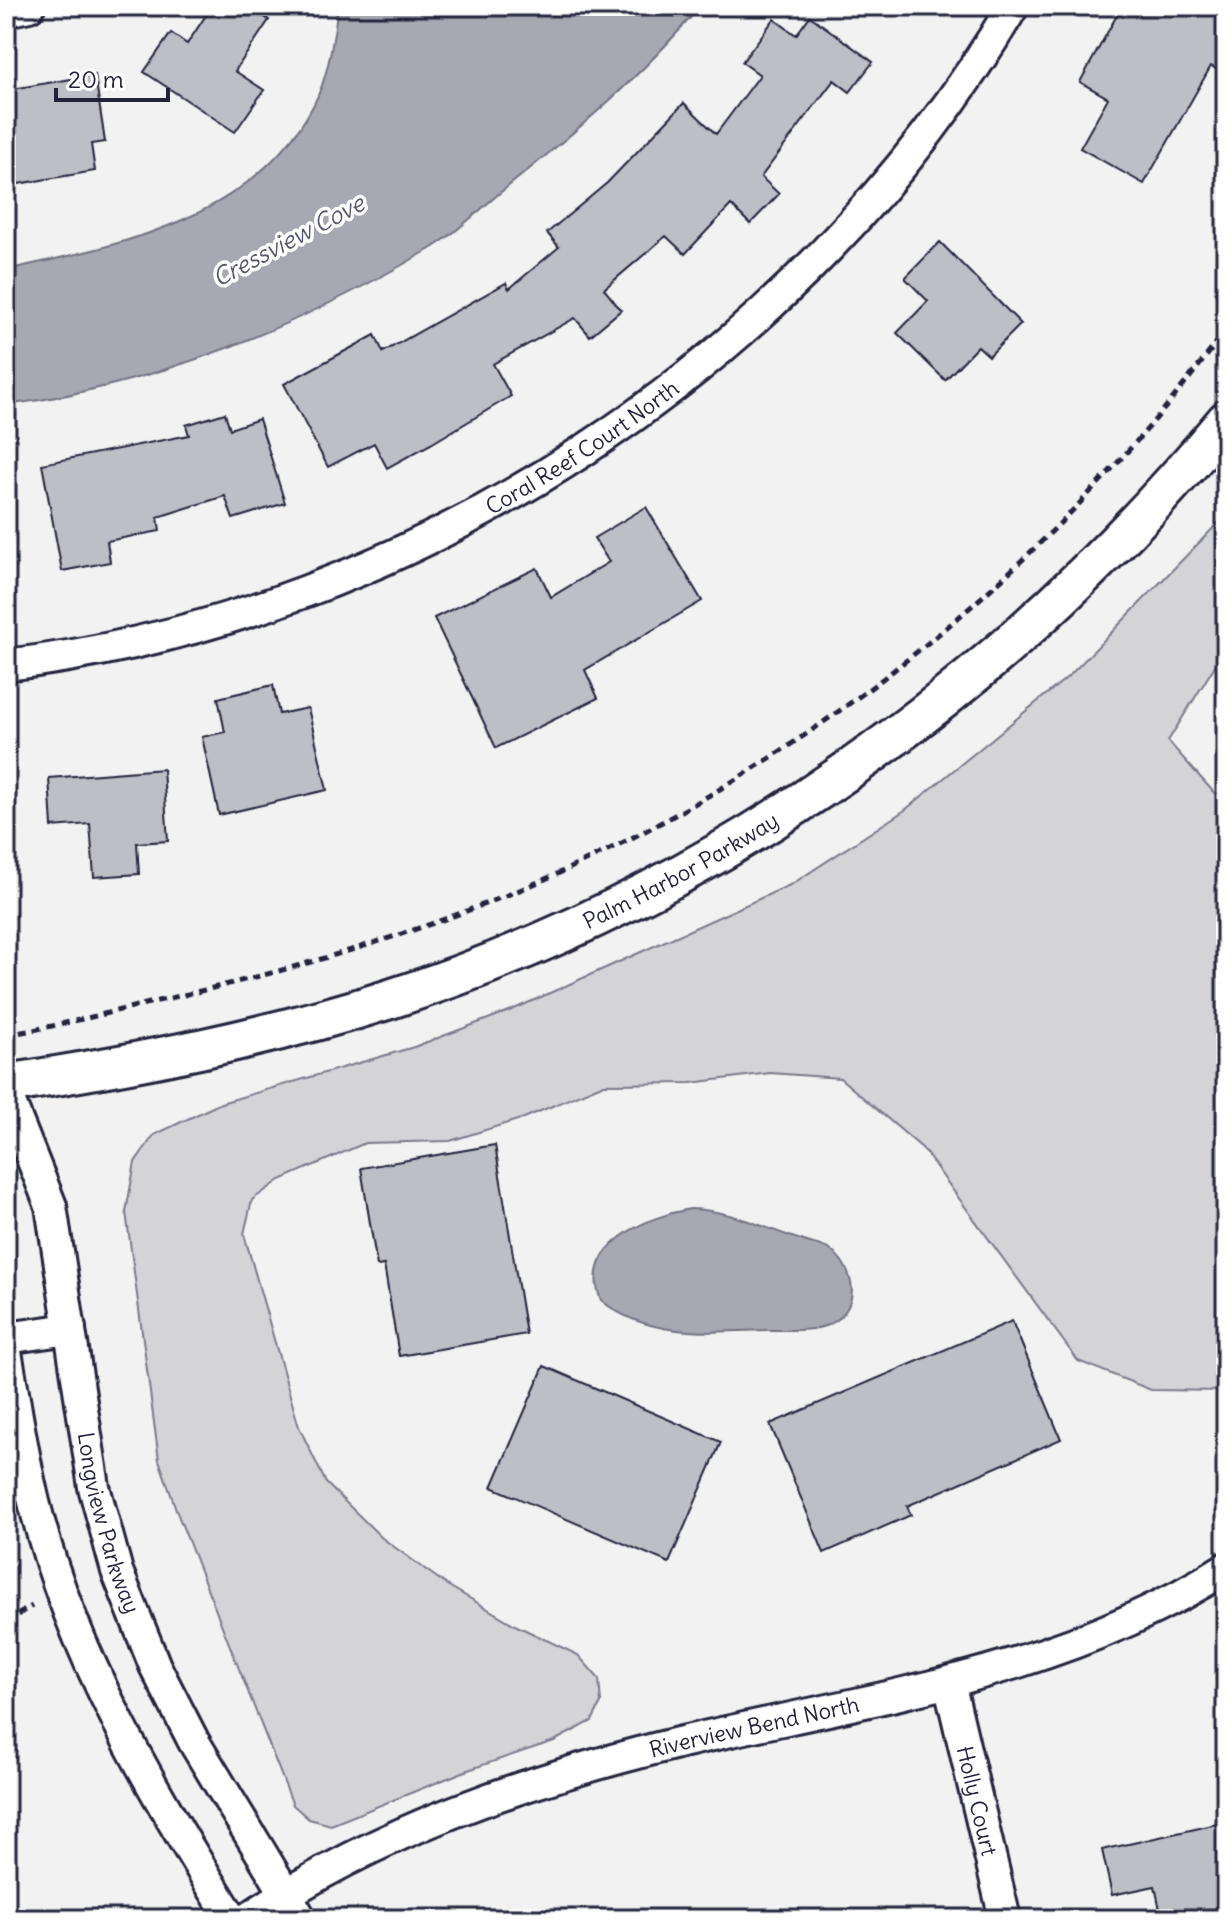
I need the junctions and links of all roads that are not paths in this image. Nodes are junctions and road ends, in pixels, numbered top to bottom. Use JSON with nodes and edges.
{"nodes":[{"id":1,"x":29,"y":6,"type":"edge"},
{"id":2,"x":1013,"y":6,"type":"edge"},
{"id":3,"x":6,"y":11,"type":"edge"},
{"id":4,"x":1226,"y":421,"type":"edge"},
{"id":5,"x":6,"y":665,"type":"edge"},
{"id":6,"x":6,"y":1084,"type":"edge"},
{"id":7,"x":6,"y":1093,"type":"edge"},
{"id":8,"x":70,"y":1329,"type":"junction"},
{"id":9,"x":6,"y":1338,"type":"edge"},
{"id":10,"x":6,"y":1352,"type":"edge"},
{"id":11,"x":1226,"y":1568,"type":"edge"},
{"id":12,"x":949,"y":1682,"type":"junction"},
{"id":13,"x":286,"y":1893,"type":"junction"},
{"id":14,"x":232,"y":1919,"type":"edge"},
{"id":15,"x":247,"y":1919,"type":"edge"},
{"id":16,"x":301,"y":1919,"type":"edge"},
{"id":17,"x":1005,"y":1919,"type":"edge"}],
"edges":[{"from":1,"to":3,"type":"street"},
{"from":2,"to":5,"type":"street","name":"Coral Reef Court North"},
{"from":4,"to":6,"type":"street","name":"Palm Harbor Parkway"},
{"from":7,"to":8,"type":"street","name":"Longview Parkway"},
{"from":8,"to":9,"type":"street"},
{"from":8,"to":13,"type":"street","name":"Longview Parkway"},
{"from":10,"to":14,"type":"street"},
{"from":11,"to":12,"type":"street","name":"Riverview Bend North"},
{"from":12,"to":13,"type":"street","name":"Riverview Bend North"},
{"from":12,"to":17,"type":"street","name":"Holly Court"},
{"from":13,"to":15,"type":"street","name":"Riverview Bend North"},
{"from":13,"to":16,"type":"street","name":"Longview Parkway"}]}
